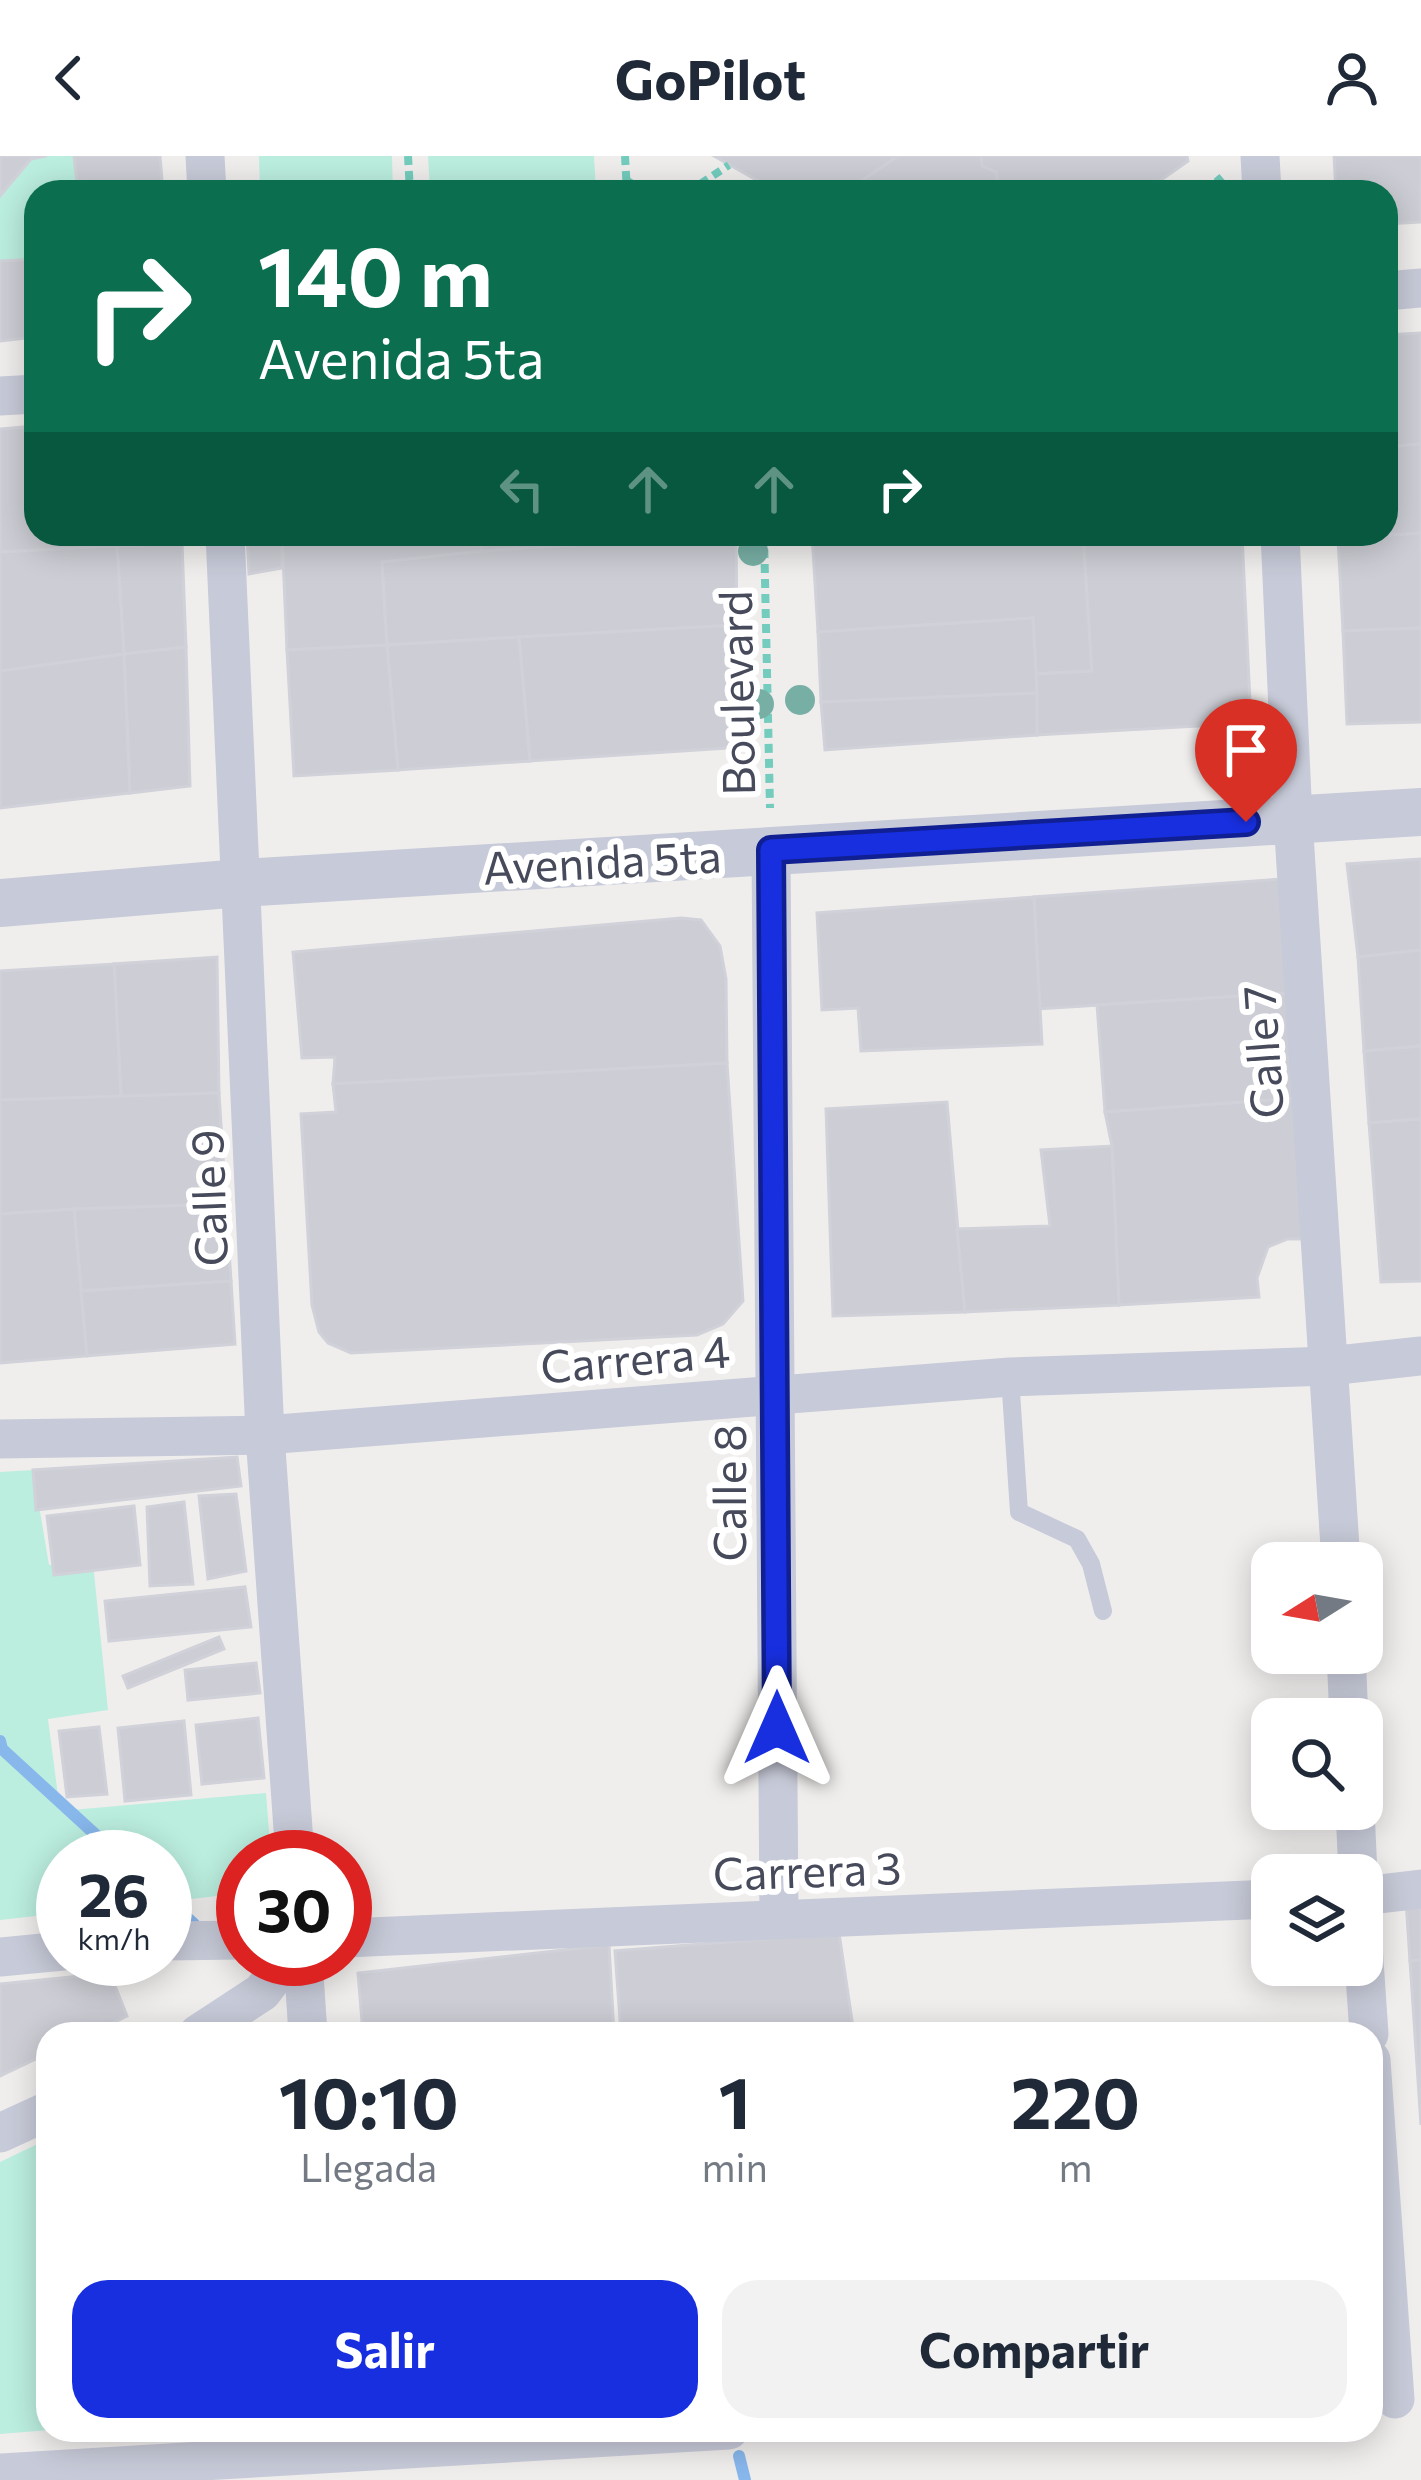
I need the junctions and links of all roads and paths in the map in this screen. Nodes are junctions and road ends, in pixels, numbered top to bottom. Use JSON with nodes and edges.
{"nodes":[{"id":1,"x":625,"y":156,"type":"edge"},
{"id":2,"x":729,"y":165,"type":"dead end"},
{"id":3,"x":626,"y":180,"type":"edge"},
{"id":4,"x":706,"y":180,"type":"edge"},
{"id":5,"x":225,"y":546,"type":"edge"},
{"id":6,"x":764,"y":546,"type":"edge"},
{"id":7,"x":1281,"y":546,"type":"edge"},
{"id":8,"x":1421,"y":812,"type":"edge"},
{"id":9,"x":1293,"y":819,"type":"junction"},
{"id":10,"x":771,"y":850,"type":"junction"},
{"id":11,"x":241,"y":883,"type":"junction"},
{"id":12,"x":0,"y":903,"type":"edge"},
{"id":13,"x":1421,"y":1357,"type":"edge"},
{"id":14,"x":1330,"y":1366,"type":"junction"},
{"id":15,"x":1010,"y":1377,"type":"junction"},
{"id":16,"x":774,"y":1394,"type":"junction"},
{"id":17,"x":265,"y":1435,"type":"junction"},
{"id":18,"x":0,"y":1439,"type":"edge"},
{"id":19,"x":1340,"y":1542,"type":"edge"},
{"id":20,"x":1102,"y":1610,"type":"dead end"},
{"id":21,"x":294,"y":1830,"type":"edge"},
{"id":22,"x":1421,"y":1888,"type":"edge"},
{"id":23,"x":1383,"y":1893,"type":"edge"},
{"id":24,"x":1251,"y":1900,"type":"edge"},
{"id":25,"x":779,"y":1918,"type":"junction"},
{"id":26,"x":372,"y":1937,"type":"edge"},
{"id":27,"x":36,"y":1954,"type":"edge"},
{"id":28,"x":0,"y":1957,"type":"edge"},
{"id":29,"x":266,"y":1986,"type":"edge"},
{"id":30,"x":305,"y":1986,"type":"edge"},
{"id":31,"x":1366,"y":1986,"type":"edge"},
{"id":32,"x":216,"y":2022,"type":"edge"},
{"id":33,"x":307,"y":2022,"type":"edge"},
{"id":34,"x":1368,"y":2022,"type":"edge"},
{"id":35,"x":36,"y":2116,"type":"edge"},
{"id":36,"x":0,"y":2133,"type":"edge"},
{"id":37,"x":1383,"y":2194,"type":"edge"},
{"id":38,"x":1402,"y":2405,"type":"edge"},
{"id":39,"x":540,"y":2442,"type":"edge"},
{"id":40,"x":336,"y":2455,"type":"edge"},
{"id":41,"x":0,"y":2473,"type":"edge"}],
"edges":[{"from":1,"to":3,"type":"path"},
{"from":2,"to":4,"type":"path"},
{"from":5,"to":11,"type":"street","name":"Calle 9"},
{"from":6,"to":10,"type":"path","name":"Boulevard"},
{"from":7,"to":9,"type":"street","name":"Calle 7"},
{"from":8,"to":9,"type":"street","name":"Avenida 5ta"},
{"from":9,"to":10,"type":"street","name":"Avenida 5ta"},
{"from":9,"to":14,"type":"street","name":"Calle 7"},
{"from":10,"to":11,"type":"street","name":"Avenida 5ta"},
{"from":10,"to":16,"type":"street","name":"Calle 8"},
{"from":11,"to":12,"type":"street","name":"Avenida 5ta"},
{"from":11,"to":17,"type":"street","name":"Calle 9"},
{"from":13,"to":14,"type":"street","name":"Carrera 4"},
{"from":14,"to":15,"type":"street","name":"Carrera 4"},
{"from":14,"to":19,"type":"street","name":"Calle 7"},
{"from":15,"to":16,"type":"street","name":"Carrera 4"},
{"from":15,"to":20,"type":"lane"},
{"from":16,"to":17,"type":"street","name":"Carrera 4"},
{"from":16,"to":25,"type":"street","name":"Calle 8"},
{"from":17,"to":18,"type":"street","name":"Carrera 4"},
{"from":17,"to":21,"type":"street","name":"Calle 9"},
{"from":22,"to":23,"type":"street"},
{"from":24,"to":25,"type":"street","name":"Carrera 3"},
{"from":25,"to":26,"type":"street","name":"Carrera 3"},
{"from":27,"to":28,"type":"street"},
{"from":29,"to":32,"type":"street"},
{"from":30,"to":33,"type":"street"},
{"from":31,"to":34,"type":"street"},
{"from":35,"to":36,"type":"street"},
{"from":37,"to":38,"type":"street"},
{"from":39,"to":40,"type":"street"},
{"from":40,"to":41,"type":"street"}]}
